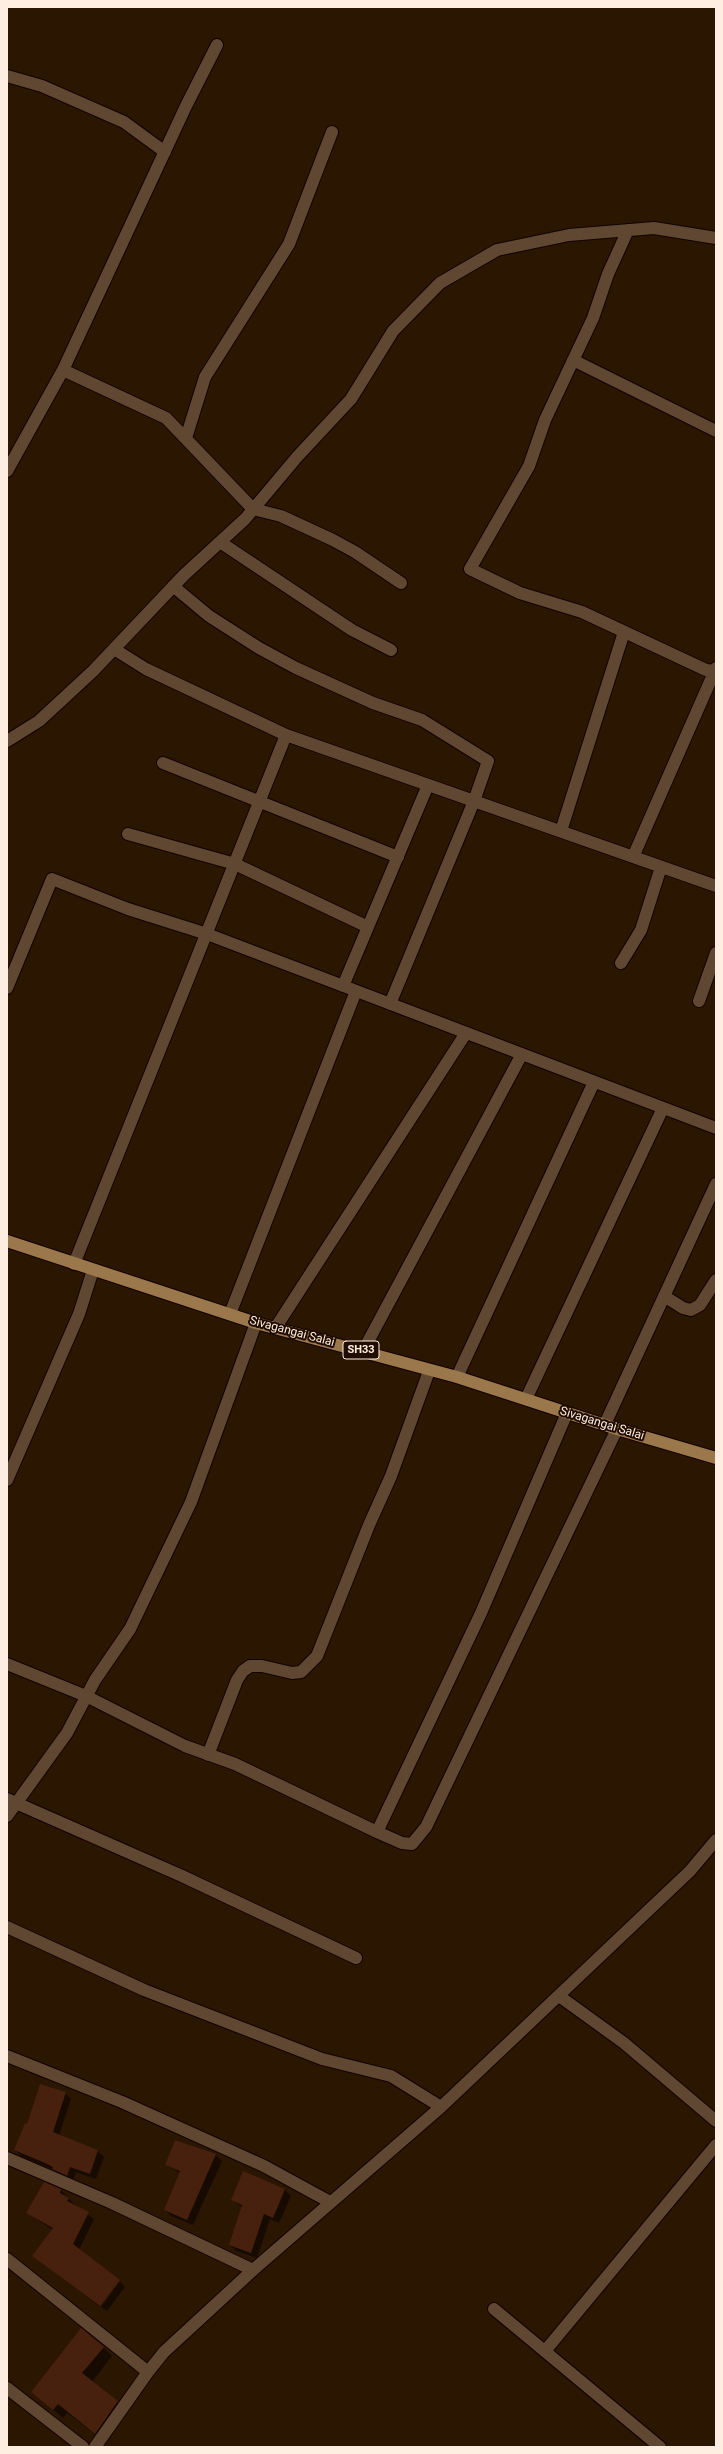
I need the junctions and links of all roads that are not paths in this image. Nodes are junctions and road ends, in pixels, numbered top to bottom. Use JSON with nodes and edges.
{"nodes":[{"id":1,"x":217,"y":45,"type":"dead end"},
{"id":2,"x":7,"y":76,"type":"edge"},
{"id":3,"x":332,"y":132,"type":"dead end"},
{"id":4,"x":165,"y":152,"type":"junction"},
{"id":5,"x":628,"y":230,"type":"junction"},
{"id":6,"x":716,"y":238,"type":"edge"},
{"id":7,"x":573,"y":360,"type":"junction"},
{"id":8,"x":63,"y":370,"type":"junction"},
{"id":9,"x":716,"y":431,"type":"edge"},
{"id":10,"x":186,"y":438,"type":"junction"},
{"id":11,"x":7,"y":471,"type":"edge"},
{"id":12,"x":253,"y":509,"type":"junction"},
{"id":13,"x":220,"y":542,"type":"junction"},
{"id":14,"x":400,"y":582,"type":"dead end"},
{"id":15,"x":173,"y":586,"type":"junction"},
{"id":16,"x":624,"y":632,"type":"junction"},
{"id":17,"x":114,"y":649,"type":"junction"},
{"id":18,"x":392,"y":650,"type":"dead end"},
{"id":19,"x":716,"y":670,"type":"edge"},
{"id":20,"x":286,"y":736,"type":"junction"},
{"id":21,"x":7,"y":741,"type":"edge"},
{"id":22,"x":162,"y":763,"type":"dead end"},
{"id":23,"x":428,"y":785,"type":"junction"},
{"id":24,"x":260,"y":801,"type":"junction"},
{"id":25,"x":474,"y":801,"type":"junction"},
{"id":26,"x":561,"y":832,"type":"junction"},
{"id":27,"x":128,"y":834,"type":"dead end"},
{"id":28,"x":398,"y":857,"type":"junction"},
{"id":29,"x":633,"y":857,"type":"junction"},
{"id":30,"x":235,"y":864,"type":"junction"},
{"id":31,"x":661,"y":867,"type":"junction"},
{"id":32,"x":716,"y":886,"type":"edge"},
{"id":33,"x":368,"y":928,"type":"junction"},
{"id":34,"x":207,"y":934,"type":"junction"},
{"id":35,"x":716,"y":953,"type":"edge"},
{"id":36,"x":622,"y":963,"type":"dead end"},
{"id":37,"x":343,"y":986,"type":"junction"},
{"id":38,"x":7,"y":988,"type":"edge"},
{"id":39,"x":356,"y":991,"type":"junction"},
{"id":40,"x":699,"y":1001,"type":"dead end"},
{"id":41,"x":390,"y":1004,"type":"junction"},
{"id":42,"x":466,"y":1033,"type":"junction"},
{"id":43,"x":522,"y":1054,"type":"junction"},
{"id":44,"x":594,"y":1082,"type":"junction"},
{"id":45,"x":664,"y":1108,"type":"junction"},
{"id":46,"x":716,"y":1128,"type":"edge"},
{"id":47,"x":716,"y":1184,"type":"edge"},
{"id":48,"x":7,"y":1241,"type":"edge"},
{"id":49,"x":74,"y":1264,"type":"junction"},
{"id":50,"x":93,"y":1270,"type":"junction"},
{"id":51,"x":716,"y":1280,"type":"edge"},
{"id":52,"x":664,"y":1296,"type":"junction"},
{"id":53,"x":230,"y":1314,"type":"junction"},
{"id":54,"x":256,"y":1323,"type":"junction"},
{"id":55,"x":276,"y":1327,"type":"junction"},
{"id":56,"x":363,"y":1351,"type":"junction"},
{"id":57,"x":429,"y":1371,"type":"junction"},
{"id":58,"x":457,"y":1377,"type":"junction"},
{"id":59,"x":526,"y":1399,"type":"junction"},
{"id":60,"x":567,"y":1413,"type":"junction"},
{"id":61,"x":605,"y":1424,"type":"junction"},
{"id":62,"x":617,"y":1429,"type":"junction"},
{"id":63,"x":716,"y":1458,"type":"edge"},
{"id":64,"x":7,"y":1480,"type":"edge"},
{"id":65,"x":7,"y":1664,"type":"edge"},
{"id":66,"x":86,"y":1696,"type":"junction"},
{"id":67,"x":208,"y":1755,"type":"junction"},
{"id":68,"x":12,"y":1802,"type":"edge"},
{"id":69,"x":7,"y":1816,"type":"edge"},
{"id":70,"x":377,"y":1832,"type":"junction"},
{"id":71,"x":716,"y":1840,"type":"edge"},
{"id":72,"x":7,"y":1927,"type":"edge"},
{"id":73,"x":356,"y":1958,"type":"dead end"},
{"id":74,"x":558,"y":1996,"type":"junction"},
{"id":75,"x":7,"y":2056,"type":"edge"},
{"id":76,"x":441,"y":2107,"type":"junction"},
{"id":77,"x":714,"y":2117,"type":"edge"},
{"id":78,"x":716,"y":2145,"type":"edge"},
{"id":79,"x":7,"y":2158,"type":"edge"},
{"id":80,"x":330,"y":2202,"type":"junction"},
{"id":81,"x":7,"y":2259,"type":"edge"},
{"id":82,"x":253,"y":2270,"type":"junction"},
{"id":83,"x":494,"y":2309,"type":"dead end"},
{"id":84,"x":545,"y":2351,"type":"junction"},
{"id":85,"x":148,"y":2372,"type":"junction"},
{"id":86,"x":7,"y":2388,"type":"edge"},
{"id":87,"x":83,"y":2447,"type":"edge"},
{"id":88,"x":95,"y":2447,"type":"edge"},
{"id":89,"x":660,"y":2447,"type":"edge"}],
"edges":[{"from":1,"to":4,"type":"street"},
{"from":2,"to":4,"type":"street"},
{"from":3,"to":10,"type":"street"},
{"from":4,"to":8,"type":"street"},
{"from":5,"to":6,"type":"street"},
{"from":5,"to":7,"type":"street"},
{"from":5,"to":12,"type":"street"},
{"from":7,"to":9,"type":"street"},
{"from":7,"to":16,"type":"street"},
{"from":8,"to":10,"type":"street"},
{"from":8,"to":11,"type":"street"},
{"from":10,"to":12,"type":"street"},
{"from":12,"to":13,"type":"street"},
{"from":12,"to":14,"type":"street"},
{"from":13,"to":15,"type":"street"},
{"from":13,"to":18,"type":"street"},
{"from":15,"to":17,"type":"street"},
{"from":15,"to":25,"type":"street"},
{"from":16,"to":19,"type":"street"},
{"from":16,"to":26,"type":"street"},
{"from":17,"to":20,"type":"street"},
{"from":17,"to":21,"type":"street"},
{"from":19,"to":29,"type":"street"},
{"from":20,"to":23,"type":"street"},
{"from":20,"to":24,"type":"street"},
{"from":22,"to":24,"type":"street"},
{"from":23,"to":25,"type":"street"},
{"from":23,"to":28,"type":"street"},
{"from":24,"to":28,"type":"street"},
{"from":24,"to":30,"type":"street"},
{"from":25,"to":26,"type":"street"},
{"from":25,"to":41,"type":"street"},
{"from":26,"to":29,"type":"street"},
{"from":27,"to":30,"type":"street"},
{"from":28,"to":33,"type":"street"},
{"from":29,"to":31,"type":"street"},
{"from":30,"to":33,"type":"street"},
{"from":30,"to":34,"type":"street"},
{"from":31,"to":32,"type":"street"},
{"from":31,"to":36,"type":"street"},
{"from":33,"to":37,"type":"street"},
{"from":34,"to":37,"type":"street"},
{"from":34,"to":38,"type":"street"},
{"from":34,"to":49,"type":"street"},
{"from":35,"to":40,"type":"street"},
{"from":37,"to":39,"type":"street"},
{"from":39,"to":41,"type":"street"},
{"from":39,"to":53,"type":"street"},
{"from":41,"to":42,"type":"street"},
{"from":42,"to":43,"type":"street"},
{"from":42,"to":55,"type":"street"},
{"from":43,"to":44,"type":"street"},
{"from":43,"to":56,"type":"street"},
{"from":44,"to":45,"type":"street"},
{"from":44,"to":58,"type":"street"},
{"from":45,"to":46,"type":"street"},
{"from":45,"to":59,"type":"street"},
{"from":47,"to":52,"type":"street"},
{"from":48,"to":49,"type":"main road","name":"Sivagangai Salai","number":"SH33"},
{"from":49,"to":50,"type":"main road","name":"Sivagangai Salai","number":"SH33"},
{"from":50,"to":53,"type":"main road","name":"Sivagangai Salai","number":"SH33"},
{"from":50,"to":64,"type":"street"},
{"from":51,"to":52,"type":"street"},
{"from":52,"to":61,"type":"street"},
{"from":53,"to":54,"type":"main road","name":"Sivagangai Salai","number":"SH33"},
{"from":54,"to":55,"type":"main road","name":"Sivagangai Salai","number":"SH33"},
{"from":54,"to":66,"type":"street"},
{"from":55,"to":56,"type":"main road","name":"Sivagangai Salai","number":"SH33"},
{"from":56,"to":57,"type":"main road","name":"Sivagangai Salai","number":"SH33"},
{"from":57,"to":58,"type":"main road","name":"Sivagangai Salai","number":"SH33"},
{"from":57,"to":67,"type":"street"},
{"from":58,"to":59,"type":"main road","name":"Sivagangai Salai","number":"SH33"},
{"from":59,"to":60,"type":"main road","name":"Sivagangai Salai","number":"SH33"},
{"from":60,"to":61,"type":"main road","name":"Sivagangai Salai","number":"SH33"},
{"from":60,"to":70,"type":"street"},
{"from":61,"to":62,"type":"main road","name":"Sivagangai Salai","number":"SH33"},
{"from":62,"to":63,"type":"main road","name":"Sivagangai Salai","number":"SH33"},
{"from":62,"to":70,"type":"street"},
{"from":65,"to":66,"type":"street"},
{"from":66,"to":67,"type":"street"},
{"from":66,"to":68,"type":"street"},
{"from":67,"to":70,"type":"street"},
{"from":68,"to":69,"type":"street"},
{"from":68,"to":73,"type":"street"},
{"from":71,"to":74,"type":"street"},
{"from":72,"to":76,"type":"street"},
{"from":74,"to":76,"type":"street"},
{"from":74,"to":77,"type":"street"},
{"from":75,"to":80,"type":"street"},
{"from":76,"to":80,"type":"street"},
{"from":78,"to":84,"type":"street"},
{"from":79,"to":82,"type":"street"},
{"from":80,"to":82,"type":"street"},
{"from":81,"to":85,"type":"street"},
{"from":82,"to":85,"type":"street"},
{"from":83,"to":84,"type":"street"},
{"from":84,"to":89,"type":"street"},
{"from":85,"to":88,"type":"street"},
{"from":86,"to":87,"type":"street"}]}
